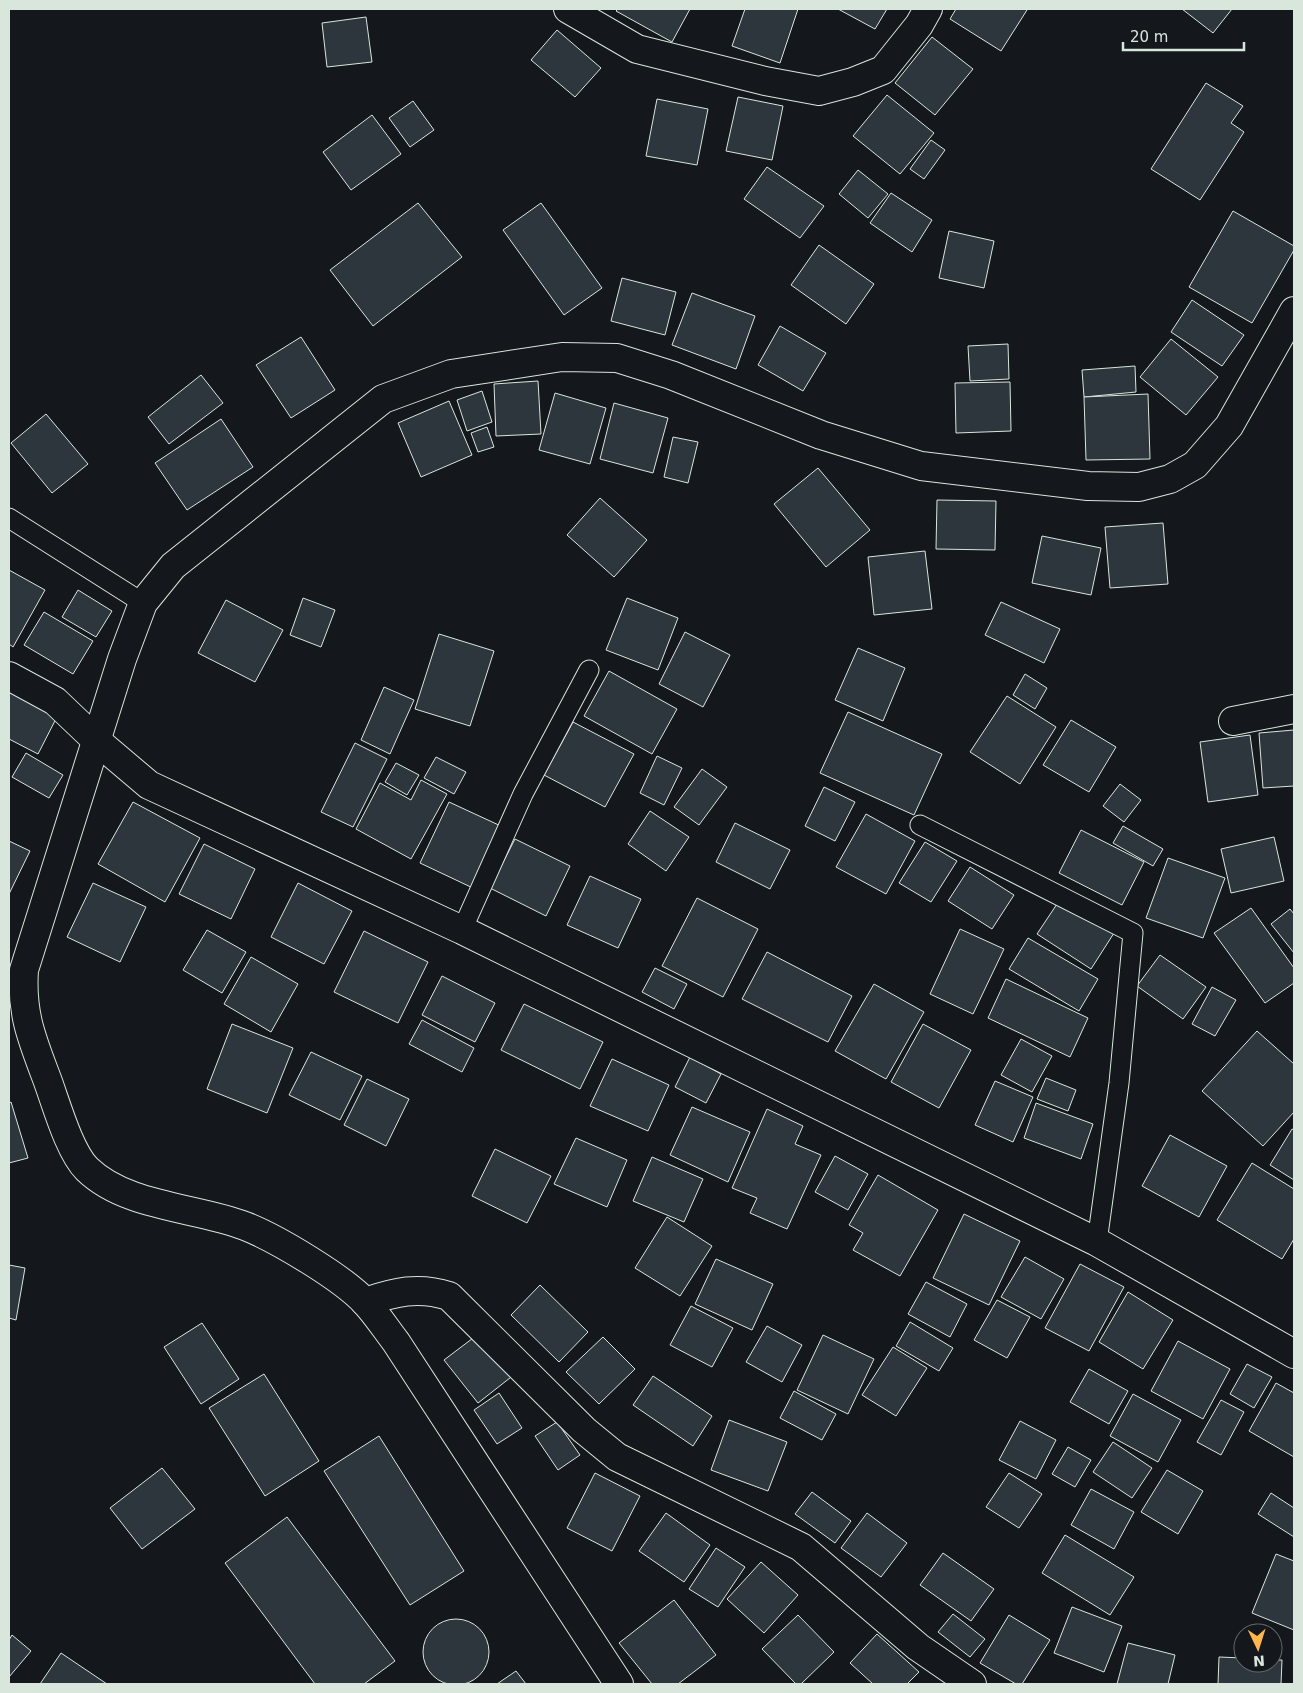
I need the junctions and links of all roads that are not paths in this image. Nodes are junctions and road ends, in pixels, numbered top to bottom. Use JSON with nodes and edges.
{"nodes":[{"id":1,"x":568,"y":9,"type":"edge"},
{"id":2,"x":928,"y":9,"type":"edge"},
{"id":3,"x":1294,"y":311,"type":"edge"},
{"id":4,"x":9,"y":518,"type":"edge"},
{"id":5,"x":143,"y":603,"type":"junction"},
{"id":6,"x":589,"y":670,"type":"dead end"},
{"id":7,"x":9,"y":676,"type":"edge"},
{"id":8,"x":1294,"y":709,"type":"edge"},
{"id":9,"x":1233,"y":721,"type":"dead end"},
{"id":10,"x":97,"y":741,"type":"junction"},
{"id":11,"x":920,"y":825,"type":"dead end"},
{"id":12,"x":462,"y":930,"type":"junction"},
{"id":13,"x":1097,"y":1242,"type":"junction"},
{"id":14,"x":365,"y":1302,"type":"junction"},
{"id":15,"x":1294,"y":1354,"type":"edge"},
{"id":16,"x":619,"y":1684,"type":"edge"},
{"id":17,"x":972,"y":1684,"type":"edge"}],
"edges":[{"from":1,"to":2,"type":"street"},
{"from":3,"to":5,"type":"street"},
{"from":4,"to":5,"type":"lane"},
{"from":5,"to":10,"type":"street"},
{"from":6,"to":12,"type":"lane"},
{"from":7,"to":10,"type":"street"},
{"from":8,"to":9,"type":"street"},
{"from":10,"to":12,"type":"street"},
{"from":10,"to":14,"type":"street"},
{"from":11,"to":13,"type":"lane"},
{"from":12,"to":13,"type":"street"},
{"from":13,"to":15,"type":"street"},
{"from":14,"to":16,"type":"street"},
{"from":14,"to":17,"type":"street"}]}
